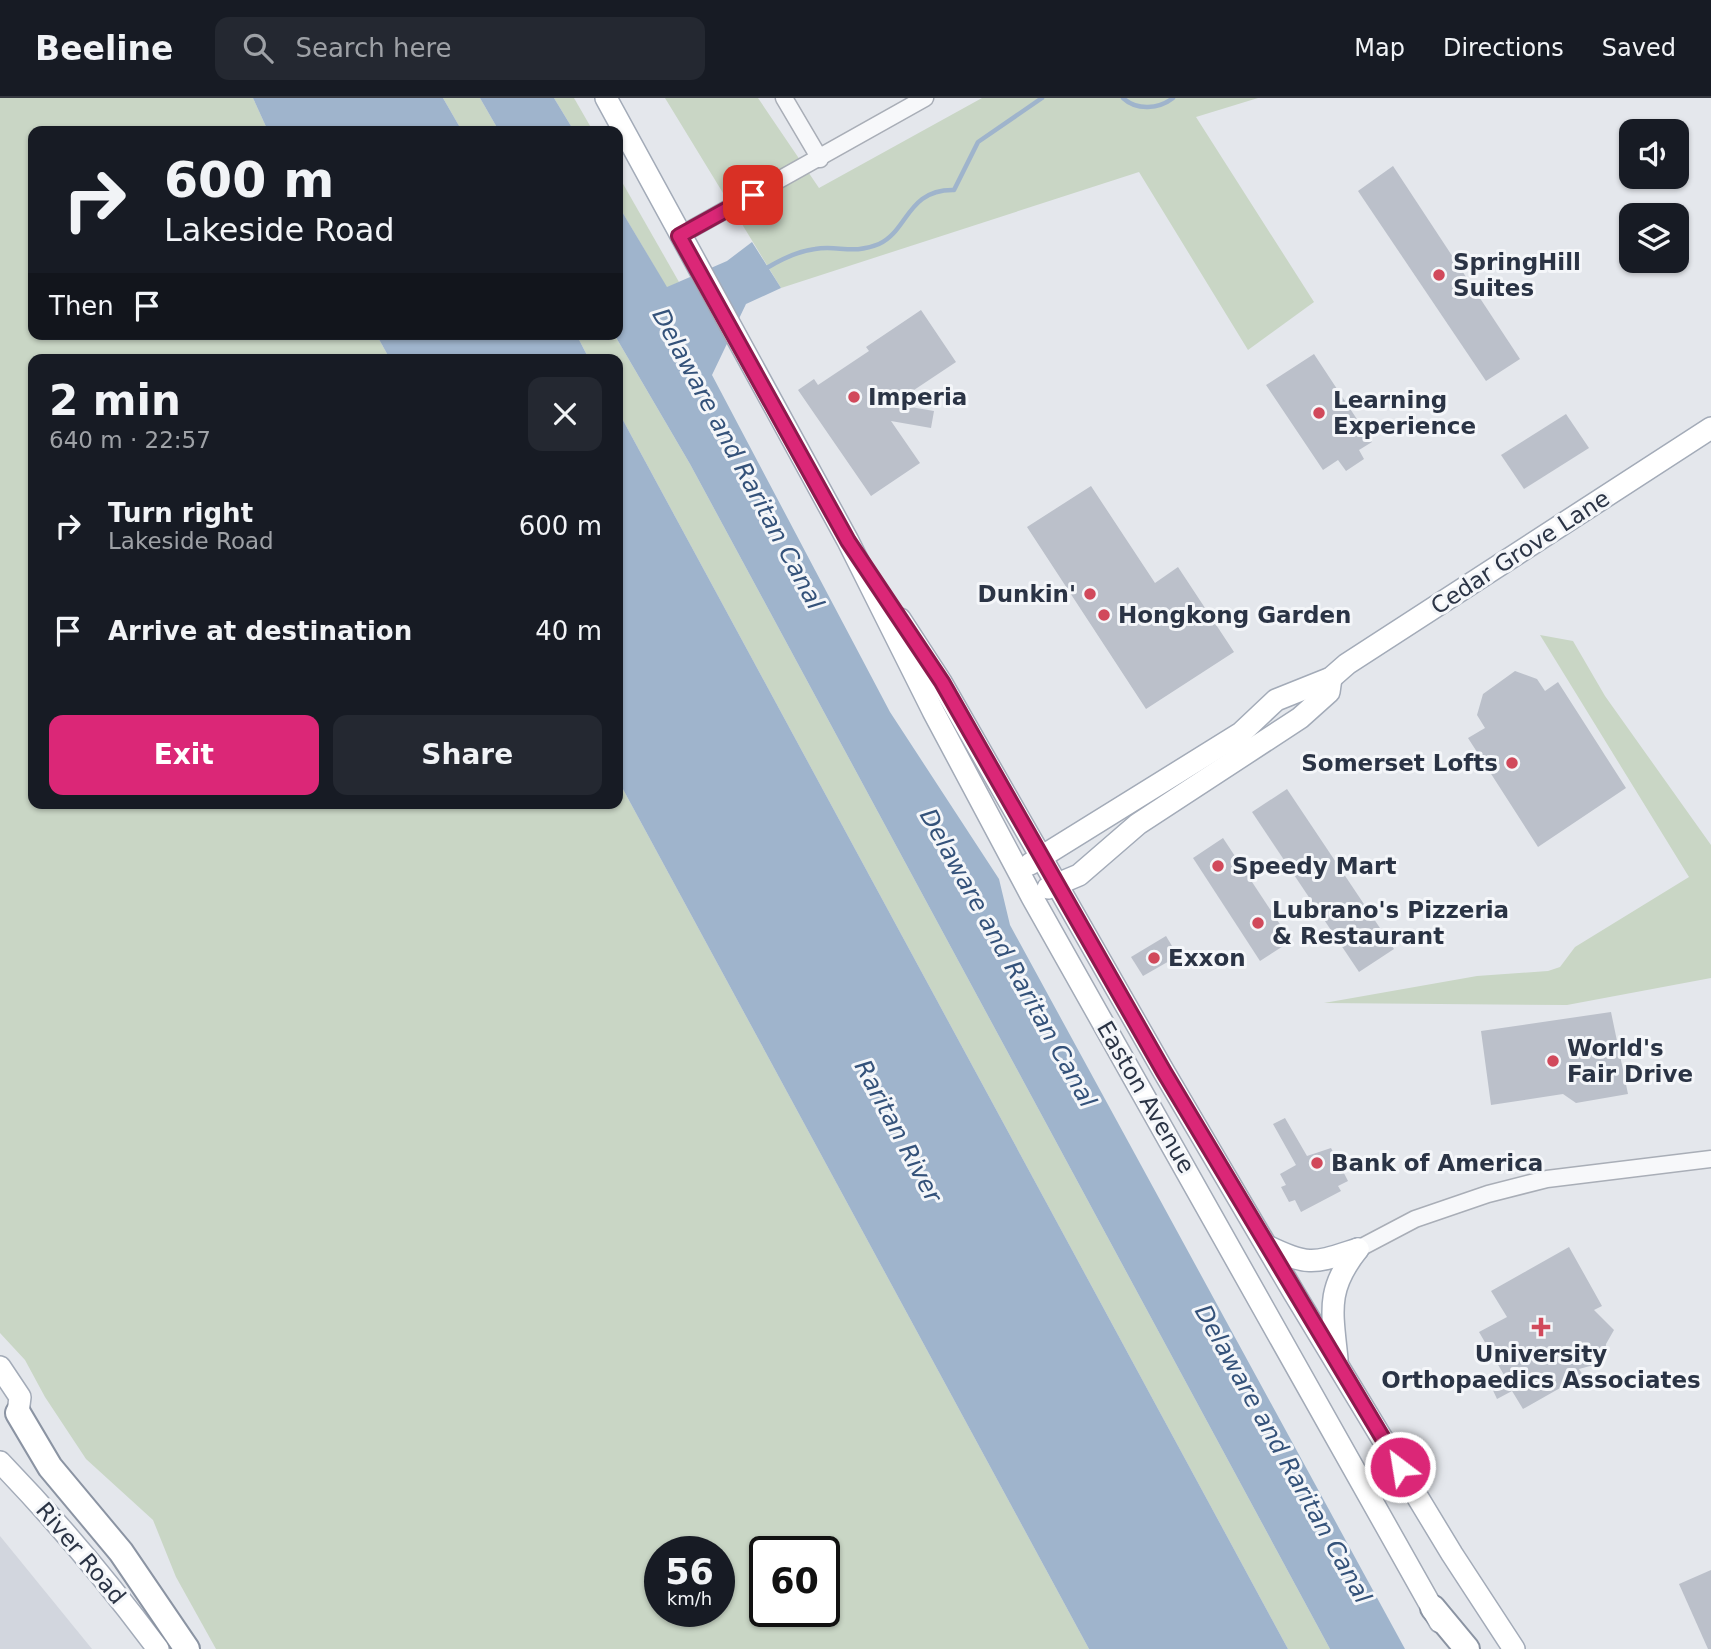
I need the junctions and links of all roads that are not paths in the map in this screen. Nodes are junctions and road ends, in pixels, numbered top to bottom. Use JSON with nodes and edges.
{"nodes":[{"id":1,"x":606,"y":98,"type":"edge"},
{"id":2,"x":784,"y":98,"type":"edge"},
{"id":3,"x":925,"y":98,"type":"edge"},
{"id":4,"x":621,"y":126,"type":"edge"},
{"id":5,"x":623,"y":130,"type":"edge"},
{"id":6,"x":820,"y":159,"type":"junction"},
{"id":7,"x":679,"y":236,"type":"junction"},
{"id":8,"x":1711,"y":428,"type":"edge"},
{"id":9,"x":848,"y":541,"type":"junction"},
{"id":10,"x":1331,"y":678,"type":"junction"},
{"id":11,"x":1042,"y":857,"type":"junction"},
{"id":12,"x":1020,"y":870,"type":"junction"},
{"id":13,"x":1058,"y":883,"type":"junction"},
{"id":14,"x":1032,"y":897,"type":"junction"},
{"id":15,"x":1711,"y":1159,"type":"edge"},
{"id":16,"x":1267,"y":1246,"type":"junction"},
{"id":17,"x":1359,"y":1249,"type":"junction"},
{"id":18,"x":1337,"y":1364,"type":"junction"},
{"id":19,"x":0,"y":1367,"type":"edge"},
{"id":20,"x":0,"y":1388,"type":"edge"},
{"id":21,"x":18,"y":1413,"type":"junction"},
{"id":22,"x":0,"y":1462,"type":"edge"},
{"id":23,"x":1433,"y":1608,"type":"junction"},
{"id":24,"x":158,"y":1649,"type":"edge"},
{"id":25,"x":187,"y":1649,"type":"edge"},
{"id":26,"x":1454,"y":1649,"type":"edge"},
{"id":27,"x":1466,"y":1649,"type":"edge"},
{"id":28,"x":1514,"y":1649,"type":"edge"}],
"edges":[{"from":1,"to":4,"type":"main road","name":"Easton Avenue"},
{"from":2,"to":6,"type":"street"},
{"from":3,"to":6,"type":"street"},
{"from":5,"to":7,"type":"main road","name":"Easton Avenue"},
{"from":6,"to":7,"type":"street"},
{"from":7,"to":9,"type":"main road","name":"Easton Avenue"},
{"from":8,"to":10,"type":"main road","name":"Cedar Grove Lane"},
{"from":9,"to":11,"type":"main road","name":"Easton Avenue"},
{"from":9,"to":12,"type":"main road","name":"Easton Avenue"},
{"from":10,"to":11,"type":"main road","name":"Cedar Grove Lane"},
{"from":10,"to":13,"type":"main road","name":"Cedar Grove Lane"},
{"from":11,"to":12,"type":"main road","name":"Cedar Grove Lane"},
{"from":11,"to":13,"type":"main road","name":"Easton Avenue"},
{"from":12,"to":14,"type":"main road","name":"Easton Avenue"},
{"from":13,"to":14,"type":"main road","name":"Cedar Grove Lane"},
{"from":13,"to":16,"type":"main road","name":"Easton Avenue"},
{"from":14,"to":23,"type":"main road","name":"Easton Avenue"},
{"from":15,"to":17,"type":"street"},
{"from":16,"to":17,"type":"main road"},
{"from":16,"to":18,"type":"main road","name":"Easton Avenue"},
{"from":17,"to":18,"type":"main road"},
{"from":18,"to":28,"type":"main road","name":"Easton Avenue"},
{"from":19,"to":21,"type":"main road"},
{"from":20,"to":21,"type":"main road"},
{"from":21,"to":25,"type":"highway"},
{"from":22,"to":24,"type":"main road","name":"River Road"},
{"from":23,"to":26,"type":"main road","name":"Easton Avenue"},
{"from":23,"to":27,"type":"highway"}]}
